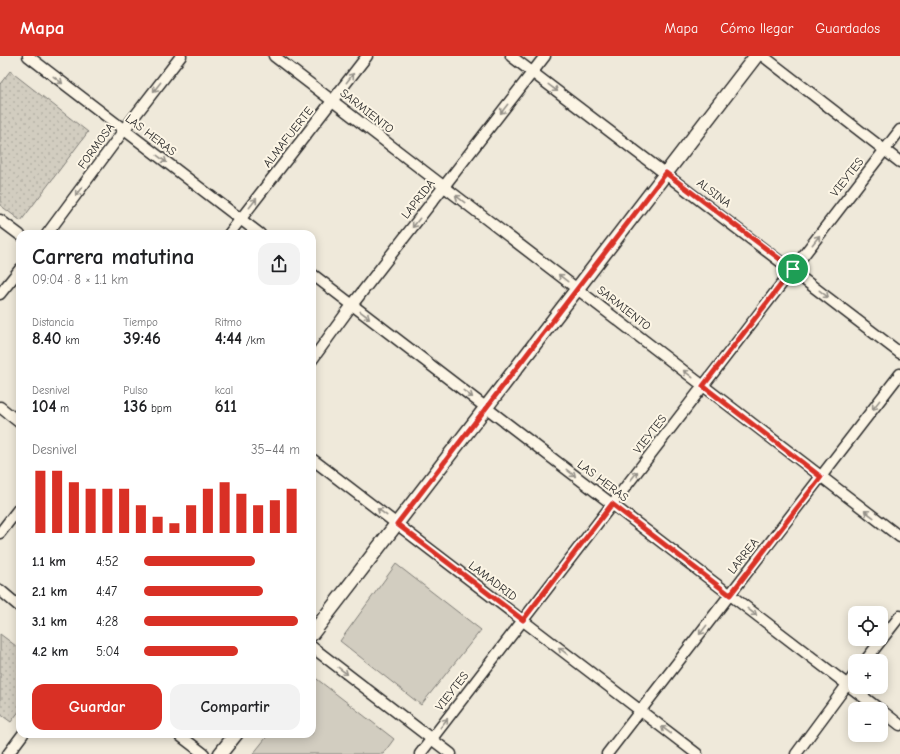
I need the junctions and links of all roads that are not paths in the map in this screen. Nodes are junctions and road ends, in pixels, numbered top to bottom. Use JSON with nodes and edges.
{"nodes":[{"id":1,"x":28,"y":56,"type":"edge"},
{"id":2,"x":181,"y":56,"type":"edge"},
{"id":3,"x":274,"y":56,"type":"edge"},
{"id":4,"x":367,"y":56,"type":"edge"},
{"id":5,"x":511,"y":56,"type":"edge"},
{"id":6,"x":545,"y":56,"type":"edge"},
{"id":7,"x":756,"y":56,"type":"edge"},
{"id":8,"x":763,"y":56,"type":"edge"},
{"id":9,"x":532,"y":73,"type":"junction"},
{"id":10,"x":332,"y":101,"type":"junction"},
{"id":11,"x":124,"y":130,"type":"junction"},
{"id":12,"x":900,"y":130,"type":"edge"},
{"id":13,"x":885,"y":150,"type":"junction"},
{"id":14,"x":900,"y":162,"type":"edge"},
{"id":15,"x":666,"y":173,"type":"junction"},
{"id":16,"x":444,"y":186,"type":"junction"},
{"id":17,"x":240,"y":219,"type":"junction"},
{"id":18,"x":0,"y":220,"type":"edge"},
{"id":19,"x":50,"y":230,"type":"edge"},
{"id":20,"x":232,"y":230,"type":"edge"},
{"id":21,"x":255,"y":230,"type":"edge"},
{"id":22,"x":16,"y":232,"type":"edge"},
{"id":23,"x":793,"y":269,"type":"junction"},
{"id":24,"x":16,"y":274,"type":"edge"},
{"id":25,"x":316,"y":277,"type":"edge"},
{"id":26,"x":577,"y":289,"type":"junction"},
{"id":27,"x":0,"y":294,"type":"edge"},
{"id":28,"x":352,"y":305,"type":"junction"},
{"id":29,"x":900,"y":353,"type":"edge"},
{"id":30,"x":316,"y":354,"type":"edge"},
{"id":31,"x":900,"y":374,"type":"edge"},
{"id":32,"x":703,"y":386,"type":"junction"},
{"id":33,"x":0,"y":407,"type":"edge"},
{"id":34,"x":486,"y":408,"type":"junction"},
{"id":35,"x":16,"y":420,"type":"edge"},
{"id":36,"x":316,"y":462,"type":"edge"},
{"id":37,"x":821,"y":477,"type":"junction"},
{"id":38,"x":612,"y":504,"type":"junction"},
{"id":39,"x":16,"y":512,"type":"edge"},
{"id":40,"x":397,"y":524,"type":"junction"},
{"id":41,"x":0,"y":533,"type":"edge"},
{"id":42,"x":900,"y":537,"type":"edge"},
{"id":43,"x":0,"y":590,"type":"edge"},
{"id":44,"x":730,"y":595,"type":"junction"},
{"id":45,"x":16,"y":604,"type":"edge"},
{"id":46,"x":900,"y":616,"type":"edge"},
{"id":47,"x":523,"y":620,"type":"junction"},
{"id":48,"x":316,"y":629,"type":"edge"},
{"id":49,"x":316,"y":650,"type":"edge"},
{"id":50,"x":870,"y":654,"type":"edge"},
{"id":51,"x":847,"y":684,"type":"junction"},
{"id":52,"x":870,"y":702,"type":"edge"},
{"id":53,"x":640,"y":711,"type":"junction"},
{"id":54,"x":888,"y":716,"type":"edge"},
{"id":55,"x":900,"y":725,"type":"edge"},
{"id":56,"x":20,"y":738,"type":"edge"},
{"id":57,"x":183,"y":738,"type":"edge"},
{"id":58,"x":233,"y":738,"type":"edge"},
{"id":59,"x":432,"y":739,"type":"junction"},
{"id":60,"x":8,"y":754,"type":"edge"},
{"id":61,"x":204,"y":754,"type":"edge"},
{"id":62,"x":220,"y":754,"type":"edge"},
{"id":63,"x":420,"y":754,"type":"edge"},
{"id":64,"x":451,"y":754,"type":"edge"},
{"id":65,"x":607,"y":754,"type":"edge"},
{"id":66,"x":697,"y":754,"type":"edge"},
{"id":67,"x":796,"y":754,"type":"edge"}],
"edges":[{"from":1,"to":11,"type":"street","name":"LAS HERAS","one_way":true},
{"from":2,"to":11,"type":"street","name":"FORMOSA","one_way":true},
{"from":3,"to":10,"type":"street","name":"SARMIENTO"},
{"from":10,"to":4,"type":"street","name":"ALMAFUERTE","one_way":true},
{"from":5,"to":9,"type":"street","name":"ALSINA"},
{"from":6,"to":9,"type":"street","name":"LAPRIDA"},
{"from":7,"to":15,"type":"main road"},
{"from":8,"to":13,"type":"street"},
{"from":9,"to":15,"type":"street","name":"ALSINA","one_way":true},
{"from":9,"to":16,"type":"street","name":"LAPRIDA","one_way":true},
{"from":10,"to":16,"type":"street","name":"SARMIENTO"},
{"from":17,"to":10,"type":"street","name":"ALMAFUERTE","one_way":true},
{"from":11,"to":17,"type":"street","name":"LAS HERAS","one_way":true},
{"from":11,"to":19,"type":"street","name":"FORMOSA","one_way":true},
{"from":12,"to":13,"type":"street","name":"VIEYTES"},
{"from":13,"to":14,"type":"street"},
{"from":23,"to":13,"type":"street","name":"VIEYTES","one_way":true},
{"from":15,"to":23,"type":"street","name":"ALSINA"},
{"from":15,"to":26,"type":"main road"},
{"from":26,"to":16,"type":"street","name":"SARMIENTO","one_way":true},
{"from":16,"to":28,"type":"street","name":"LAPRIDA","one_way":true},
{"from":17,"to":20,"type":"street","name":"ALMAFUERTE"},
{"from":17,"to":21,"type":"street","name":"LAS HERAS"},
{"from":18,"to":22,"type":"street"},
{"from":23,"to":29,"type":"street","name":"ALSINA","one_way":true},
{"from":23,"to":32,"type":"street","name":"VIEYTES"},
{"from":24,"to":27,"type":"street"},
{"from":25,"to":28,"type":"street","name":"LAS HERAS"},
{"from":32,"to":26,"type":"street","name":"SARMIENTO","one_way":true},
{"from":26,"to":34,"type":"main road"},
{"from":28,"to":30,"type":"street","name":"LAPRIDA"},
{"from":28,"to":34,"type":"street","name":"LAS HERAS","one_way":true},
{"from":31,"to":37,"type":"street","name":"LARREA","one_way":true},
{"from":32,"to":37,"type":"street","name":"SARMIENTO"},
{"from":38,"to":32,"type":"street","name":"VIEYTES","one_way":true},
{"from":33,"to":35,"type":"street"},
{"from":34,"to":38,"type":"street","name":"LAS HERAS","one_way":true},
{"from":34,"to":40,"type":"main road"},
{"from":40,"to":36,"type":"street","name":"LAMADRID","one_way":true},
{"from":42,"to":37,"type":"street","name":"SARMIENTO","one_way":true},
{"from":37,"to":44,"type":"street","name":"LARREA"},
{"from":38,"to":44,"type":"street","name":"LAS HERAS"},
{"from":38,"to":47,"type":"street","name":"VIEYTES"},
{"from":39,"to":41,"type":"street"},
{"from":40,"to":47,"type":"street","name":"LAMADRID"},
{"from":40,"to":48,"type":"main road"},
{"from":43,"to":45,"type":"street"},
{"from":44,"to":51,"type":"street","name":"LAS HERAS","one_way":true},
{"from":44,"to":53,"type":"street","name":"LARREA","one_way":true},
{"from":46,"to":50,"type":"street"},
{"from":53,"to":47,"type":"street","name":"LAMADRID","one_way":true},
{"from":59,"to":47,"type":"street","name":"VIEYTES","one_way":true},
{"from":49,"to":59,"type":"street","one_way":true},
{"from":51,"to":52,"type":"street","name":"LAS HERAS"},
{"from":51,"to":67,"type":"street"},
{"from":53,"to":65,"type":"street","name":"LARREA"},
{"from":66,"to":53,"type":"street","name":"LAMADRID","one_way":true},
{"from":54,"to":55,"type":"street","name":"LAS HERAS"},
{"from":56,"to":60,"type":"street"},
{"from":57,"to":61,"type":"street"},
{"from":58,"to":62,"type":"main road"},
{"from":59,"to":63,"type":"street","name":"VIEYTES"},
{"from":59,"to":64,"type":"street"}]}
